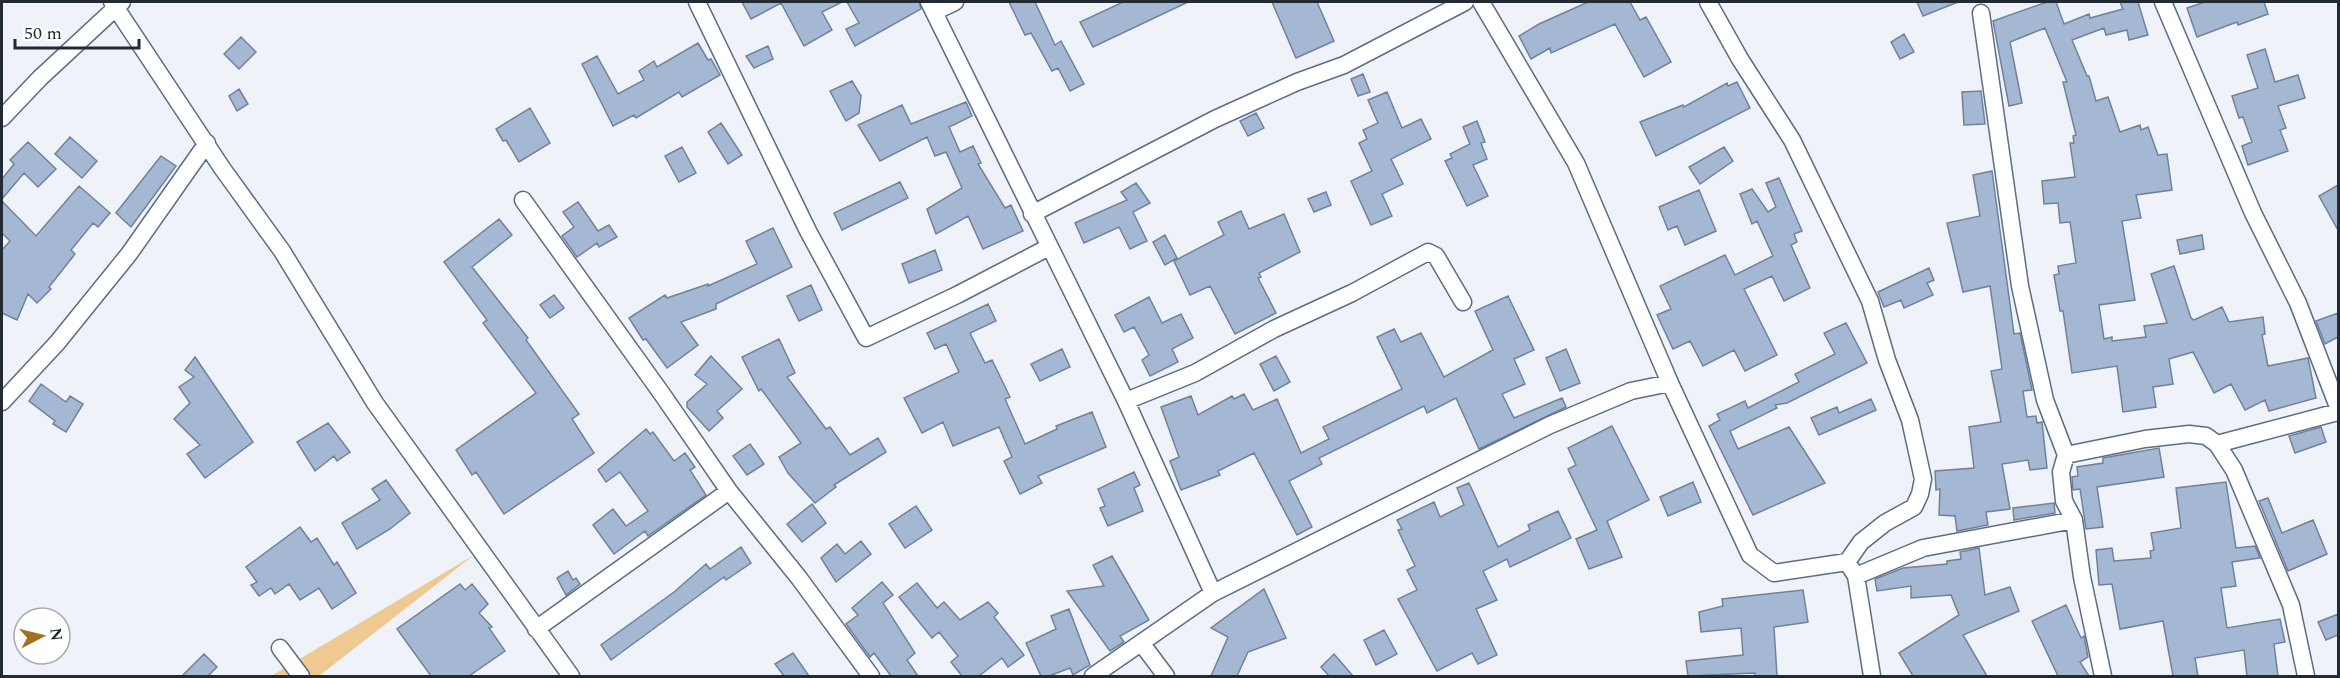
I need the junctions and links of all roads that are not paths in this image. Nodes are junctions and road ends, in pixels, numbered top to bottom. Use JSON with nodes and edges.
{"nodes":[{"id":1,"x":697,"y":2,"type":"edge"},
{"id":2,"x":955,"y":2,"type":"edge"},
{"id":3,"x":1466,"y":2,"type":"edge"},
{"id":4,"x":1481,"y":2,"type":"edge"},
{"id":5,"x":1708,"y":2,"type":"edge"},
{"id":6,"x":2163,"y":2,"type":"edge"},
{"id":7,"x":117,"y":4,"type":"edge"},
{"id":8,"x":932,"y":7,"type":"edge"},
{"id":9,"x":1981,"y":13,"type":"dead end"},
{"id":10,"x":2,"y":118,"type":"edge"},
{"id":11,"x":207,"y":143,"type":"junction"},
{"id":12,"x":523,"y":200,"type":"dead end"},
{"id":13,"x":1032,"y":214,"type":"junction"},
{"id":14,"x":1049,"y":247,"type":"junction"},
{"id":15,"x":1463,"y":302,"type":"dead end"},
{"id":16,"x":1670,"y":383,"type":"junction"},
{"id":17,"x":1126,"y":401,"type":"junction"},
{"id":18,"x":2,"y":402,"type":"edge"},
{"id":19,"x":2338,"y":409,"type":"edge"},
{"id":20,"x":2217,"y":444,"type":"junction"},
{"id":21,"x":2066,"y":455,"type":"junction"},
{"id":22,"x":729,"y":491,"type":"junction"},
{"id":23,"x":2074,"y":520,"type":"junction"},
{"id":24,"x":1852,"y":569,"type":"junction"},
{"id":25,"x":1213,"y":593,"type":"junction"},
{"id":26,"x":536,"y":629,"type":"junction"},
{"id":27,"x":1142,"y":644,"type":"junction"},
{"id":28,"x":280,"y":648,"type":"dead end"},
{"id":29,"x":301,"y":676,"type":"edge"},
{"id":30,"x":571,"y":676,"type":"edge"},
{"id":31,"x":871,"y":676,"type":"edge"},
{"id":32,"x":1093,"y":676,"type":"edge"},
{"id":33,"x":1166,"y":676,"type":"edge"},
{"id":34,"x":1872,"y":676,"type":"edge"},
{"id":35,"x":2103,"y":676,"type":"edge"},
{"id":36,"x":2306,"y":676,"type":"edge"}],
"edges":[{"from":1,"to":14,"type":"street"},
{"from":2,"to":8,"type":"street"},
{"from":3,"to":13,"type":"street"},
{"from":4,"to":16,"type":"street"},
{"from":5,"to":24,"type":"street"},
{"from":6,"to":19,"type":"street"},
{"from":7,"to":10,"type":"street"},
{"from":7,"to":11,"type":"street"},
{"from":8,"to":13,"type":"street"},
{"from":9,"to":21,"type":"street"},
{"from":11,"to":18,"type":"street"},
{"from":11,"to":26,"type":"street"},
{"from":12,"to":22,"type":"street"},
{"from":13,"to":14,"type":"street"},
{"from":14,"to":17,"type":"street"},
{"from":15,"to":17,"type":"street"},
{"from":16,"to":24,"type":"street"},
{"from":16,"to":25,"type":"street"},
{"from":17,"to":25,"type":"street"},
{"from":19,"to":20,"type":"street"},
{"from":20,"to":21,"type":"street"},
{"from":20,"to":36,"type":"street"},
{"from":21,"to":23,"type":"street"},
{"from":22,"to":26,"type":"street"},
{"from":22,"to":31,"type":"street"},
{"from":23,"to":24,"type":"street"},
{"from":23,"to":35,"type":"street"},
{"from":24,"to":34,"type":"street"},
{"from":25,"to":27,"type":"street"},
{"from":26,"to":30,"type":"street"},
{"from":27,"to":32,"type":"street"},
{"from":27,"to":33,"type":"street"},
{"from":28,"to":29,"type":"street"}]}
